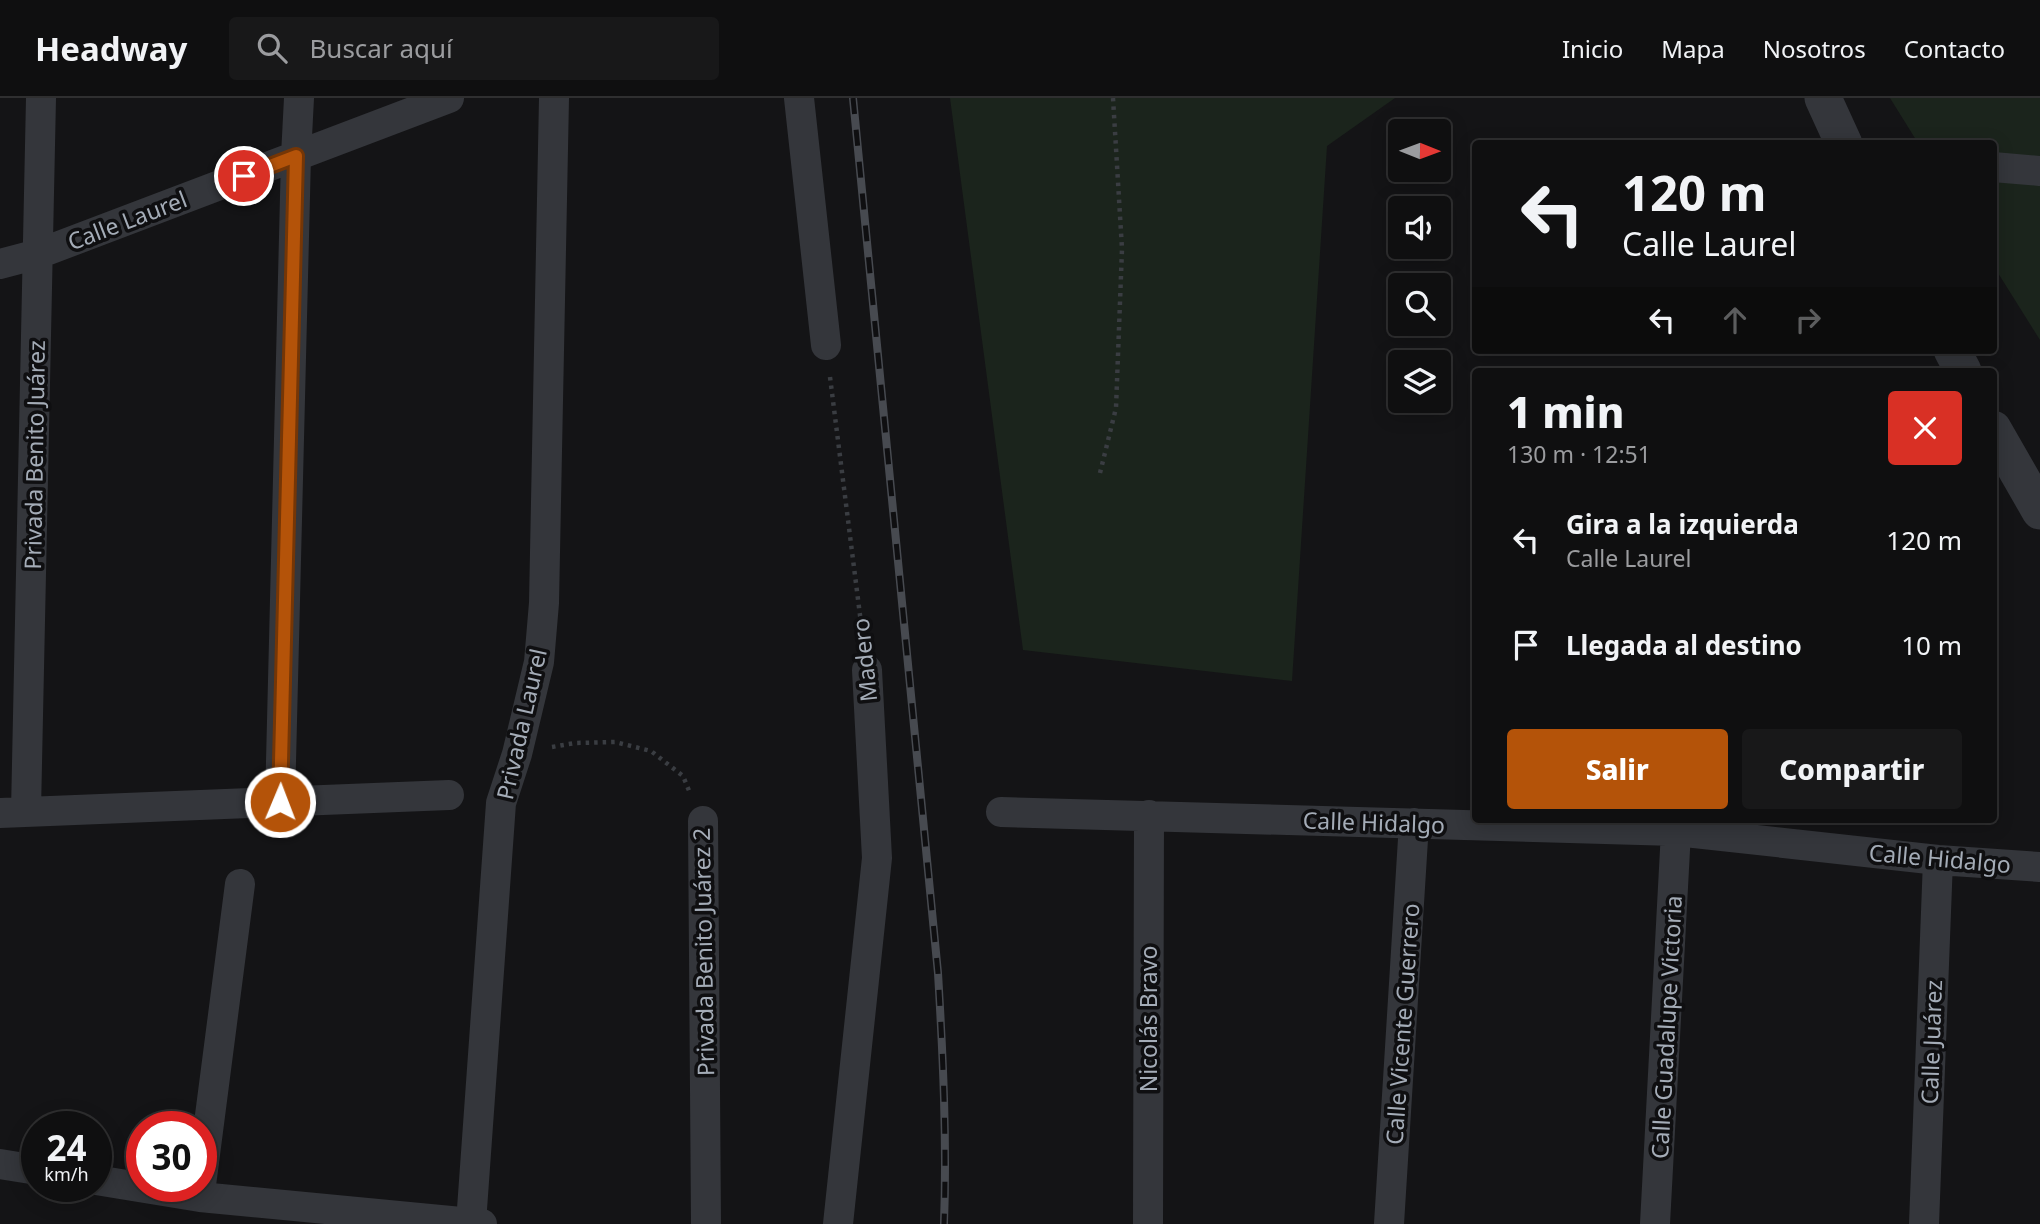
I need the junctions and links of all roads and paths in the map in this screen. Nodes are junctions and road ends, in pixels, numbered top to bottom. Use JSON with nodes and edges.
{"nodes":[{"id":1,"x":41,"y":98,"type":"edge"},
{"id":2,"x":299,"y":98,"type":"edge"},
{"id":3,"x":449,"y":98,"type":"edge"},
{"id":4,"x":554,"y":98,"type":"edge"},
{"id":5,"x":799,"y":98,"type":"edge"},
{"id":6,"x":1113,"y":98,"type":"edge"},
{"id":7,"x":1823,"y":98,"type":"edge"},
{"id":8,"x":1842,"y":140,"type":"edge"},
{"id":9,"x":296,"y":156,"type":"junction"},
{"id":10,"x":1997,"y":167,"type":"edge"},
{"id":11,"x":2040,"y":171,"type":"edge"},
{"id":12,"x":38,"y":254,"type":"junction"},
{"id":13,"x":0,"y":264,"type":"edge"},
{"id":14,"x":825,"y":345,"type":"joint"},
{"id":15,"x":1997,"y":436,"type":"edge"},
{"id":16,"x":1100,"y":473,"type":"dead end"},
{"id":17,"x":2040,"y":511,"type":"edge"},
{"id":18,"x":867,"y":670,"type":"joint"},
{"id":19,"x":517,"y":754,"type":"junction"},
{"id":20,"x":449,"y":795,"type":"dead end"},
{"id":21,"x":280,"y":802,"type":"junction"},
{"id":22,"x":13,"y":812,"type":"edge"},
{"id":23,"x":1001,"y":812,"type":"dead end"},
{"id":24,"x":1149,"y":815,"type":"junction"},
{"id":25,"x":703,"y":821,"type":"joint"},
{"id":26,"x":1414,"y":823,"type":"junction"},
{"id":27,"x":1676,"y":831,"type":"junction"},
{"id":28,"x":1938,"y":860,"type":"junction"},
{"id":29,"x":2040,"y":867,"type":"edge"},
{"id":30,"x":240,"y":884,"type":"dead end"},
{"id":31,"x":211,"y":1111,"type":"edge"},
{"id":32,"x":0,"y":1164,"type":"edge"},
{"id":33,"x":21,"y":1167,"type":"edge"},
{"id":34,"x":217,"y":1191,"type":"edge"},
{"id":35,"x":477,"y":1223,"type":"edge"},
{"id":36,"x":706,"y":1224,"type":"edge"},
{"id":37,"x":838,"y":1224,"type":"edge"},
{"id":38,"x":1148,"y":1224,"type":"edge"},
{"id":39,"x":1389,"y":1224,"type":"edge"},
{"id":40,"x":1656,"y":1224,"type":"edge"},
{"id":41,"x":1924,"y":1224,"type":"edge"}],
"edges":[{"from":1,"to":12,"type":"street","name":"Privada Benito Juárez"},
{"from":2,"to":9,"type":"street"},
{"from":3,"to":9,"type":"street","name":"Calle Laurel"},
{"from":4,"to":19,"type":"street","name":"Privada Laurel"},
{"from":5,"to":14,"type":"street"},
{"from":6,"to":16,"type":"path"},
{"from":7,"to":8,"type":"street"},
{"from":9,"to":12,"type":"street","name":"Calle Laurel"},
{"from":9,"to":21,"type":"street"},
{"from":10,"to":11,"type":"street"},
{"from":12,"to":13,"type":"street","name":"Calle Laurel"},
{"from":12,"to":22,"type":"street","name":"Privada Benito Juárez"},
{"from":14,"to":18,"type":"path","name":"Madero"},
{"from":15,"to":17,"type":"street"},
{"from":18,"to":37,"type":"street","name":"Madero"},
{"from":19,"to":25,"type":"path","name":"Privada Benito Juárez 2"},
{"from":19,"to":35,"type":"street","name":"Privada Laurel"},
{"from":20,"to":21,"type":"street"},
{"from":21,"to":22,"type":"street"},
{"from":23,"to":24,"type":"street","name":"Calle Hidalgo"},
{"from":24,"to":26,"type":"street","name":"Calle Hidalgo"},
{"from":24,"to":38,"type":"street","name":"Nicolás Bravo"},
{"from":25,"to":36,"type":"street","name":"Privada Benito Juárez 2"},
{"from":26,"to":27,"type":"street","name":"Calle Hidalgo"},
{"from":26,"to":39,"type":"street","name":"Calle Vicente Guerrero"},
{"from":27,"to":28,"type":"street","name":"Calle Hidalgo"},
{"from":27,"to":40,"type":"street","name":"Calle Guadalupe Victoria"},
{"from":28,"to":29,"type":"street","name":"Calle Hidalgo"},
{"from":28,"to":41,"type":"street","name":"Calle Juárez"},
{"from":30,"to":31,"type":"street"},
{"from":32,"to":33,"type":"street"},
{"from":34,"to":35,"type":"street"}]}
